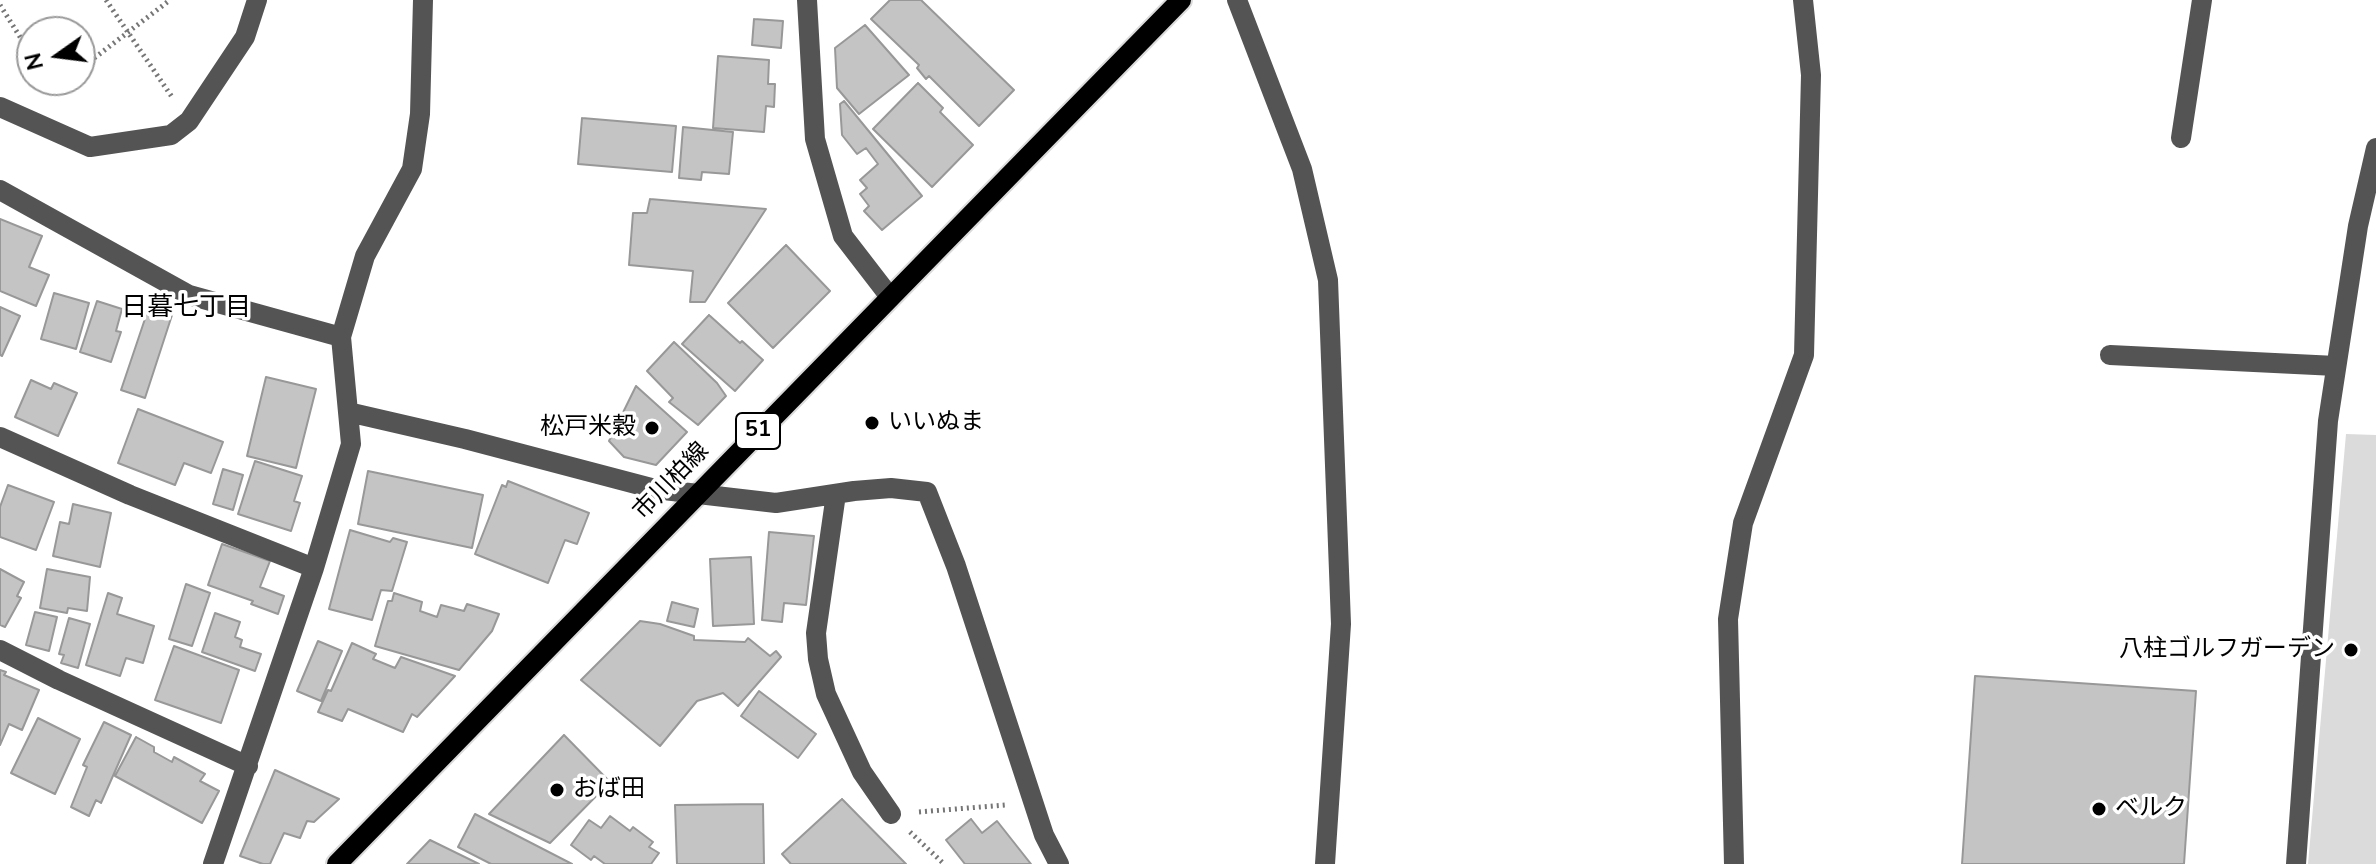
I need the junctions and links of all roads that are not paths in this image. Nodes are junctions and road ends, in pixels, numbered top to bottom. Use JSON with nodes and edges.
{"nodes":[{"id":1,"x":257,"y":0,"type":"edge"},
{"id":2,"x":423,"y":0,"type":"edge"},
{"id":3,"x":807,"y":0,"type":"edge"},
{"id":4,"x":1181,"y":0,"type":"edge"},
{"id":5,"x":1237,"y":0,"type":"edge"},
{"id":6,"x":1803,"y":0,"type":"edge"},
{"id":7,"x":2202,"y":0,"type":"edge"},
{"id":8,"x":0,"y":107,"type":"edge"},
{"id":9,"x":2181,"y":138,"type":"dead end"},
{"id":10,"x":2376,"y":148,"type":"edge"},
{"id":11,"x":0,"y":190,"type":"edge"},
{"id":12,"x":890,"y":297,"type":"junction"},
{"id":13,"x":341,"y":337,"type":"junction"},
{"id":14,"x":2110,"y":355,"type":"dead end"},
{"id":15,"x":2336,"y":366,"type":"junction"},
{"id":16,"x":348,"y":412,"type":"junction"},
{"id":17,"x":0,"y":437,"type":"edge"},
{"id":18,"x":698,"y":493,"type":"junction"},
{"id":19,"x":836,"y":494,"type":"junction"},
{"id":20,"x":314,"y":568,"type":"junction"},
{"id":21,"x":0,"y":650,"type":"edge"},
{"id":22,"x":248,"y":766,"type":"junction"},
{"id":23,"x":891,"y":814,"type":"road end"},
{"id":24,"x":213,"y":864,"type":"edge"},
{"id":25,"x":337,"y":864,"type":"edge"},
{"id":26,"x":1059,"y":864,"type":"edge"},
{"id":27,"x":1325,"y":864,"type":"edge"},
{"id":28,"x":1734,"y":864,"type":"edge"},
{"id":29,"x":2296,"y":864,"type":"edge"}],
"edges":[{"from":1,"to":8,"type":"street"},
{"from":2,"to":13,"type":"street"},
{"from":3,"to":12,"type":"street"},
{"from":4,"to":12,"type":"main road","name":"市川柏線","number":"51"},
{"from":5,"to":27,"type":"street"},
{"from":6,"to":28,"type":"street"},
{"from":7,"to":9,"type":"street"},
{"from":10,"to":15,"type":"street"},
{"from":11,"to":13,"type":"street"},
{"from":12,"to":18,"type":"main road","name":"市川柏線","number":"51"},
{"from":13,"to":16,"type":"street"},
{"from":14,"to":15,"type":"street"},
{"from":15,"to":29,"type":"street"},
{"from":16,"to":18,"type":"street"},
{"from":16,"to":20,"type":"street"},
{"from":17,"to":20,"type":"street"},
{"from":18,"to":19,"type":"street"},
{"from":18,"to":25,"type":"main road","name":"市川柏線","number":"51"},
{"from":19,"to":23,"type":"street"},
{"from":19,"to":26,"type":"street"},
{"from":20,"to":22,"type":"street"},
{"from":21,"to":22,"type":"street"},
{"from":22,"to":24,"type":"street"}]}
